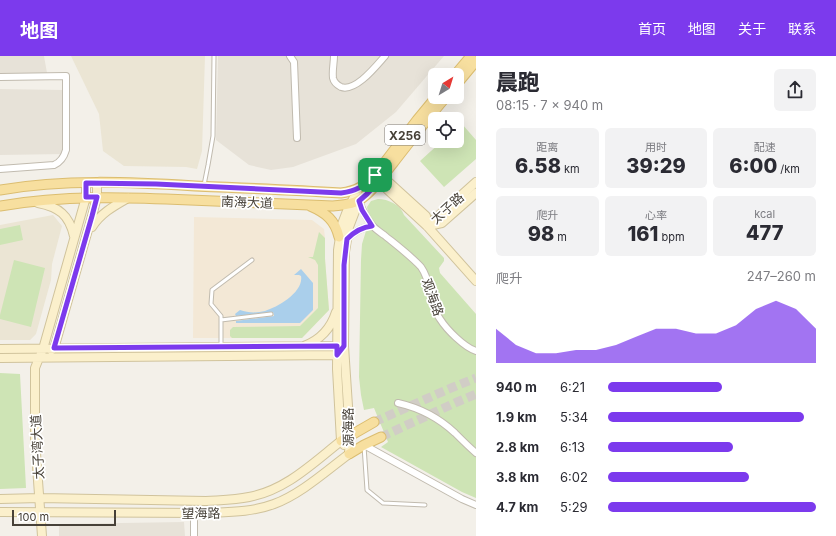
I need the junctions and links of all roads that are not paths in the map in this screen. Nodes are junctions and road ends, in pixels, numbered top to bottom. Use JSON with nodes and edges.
{"nodes":[{"id":1,"x":214,"y":56,"type":"edge"},
{"id":2,"x":290,"y":56,"type":"edge"},
{"id":3,"x":298,"y":56,"type":"edge"},
{"id":4,"x":334,"y":56,"type":"edge"},
{"id":5,"x":385,"y":56,"type":"edge"},
{"id":6,"x":471,"y":56,"type":"edge"},
{"id":7,"x":476,"y":61,"type":"edge"},
{"id":8,"x":294,"y":62,"type":"junction"},
{"id":9,"x":461,"y":68,"type":"edge"},
{"id":10,"x":464,"y":76,"type":"edge"},
{"id":11,"x":0,"y":77,"type":"edge"},
{"id":12,"x":430,"y":104,"type":"edge"},
{"id":13,"x":440,"y":104,"type":"edge"},
{"id":14,"x":297,"y":138,"type":"dead end"},
{"id":15,"x":0,"y":169,"type":"edge"},
{"id":16,"x":379,"y":177,"type":"junction"},
{"id":17,"x":476,"y":182,"type":"edge"},
{"id":18,"x":86,"y":183,"type":"junction"},
{"id":19,"x":97,"y":183,"type":"junction"},
{"id":20,"x":203,"y":186,"type":"junction"},
{"id":21,"x":358,"y":189,"type":"junction"},
{"id":22,"x":0,"y":190,"type":"edge"},
{"id":23,"x":476,"y":193,"type":"edge"},
{"id":24,"x":86,"y":197,"type":"junction"},
{"id":25,"x":97,"y":197,"type":"junction"},
{"id":26,"x":128,"y":198,"type":"junction"},
{"id":27,"x":31,"y":201,"type":"junction"},
{"id":28,"x":355,"y":202,"type":"junction"},
{"id":29,"x":305,"y":205,"type":"junction"},
{"id":30,"x":0,"y":206,"type":"edge"},
{"id":31,"x":441,"y":214,"type":"junction"},
{"id":32,"x":426,"y":216,"type":"junction"},
{"id":33,"x":442,"y":223,"type":"junction"},
{"id":34,"x":372,"y":226,"type":"junction"},
{"id":35,"x":427,"y":226,"type":"junction"},
{"id":36,"x":87,"y":235,"type":"junction"},
{"id":37,"x":74,"y":236,"type":"junction"},
{"id":38,"x":343,"y":238,"type":"junction"},
{"id":39,"x":443,"y":243,"type":"junction"},
{"id":40,"x":252,"y":260,"type":"dead end"},
{"id":41,"x":476,"y":281,"type":"edge"},
{"id":42,"x":337,"y":308,"type":"junction"},
{"id":43,"x":271,"y":314,"type":"dead end"},
{"id":44,"x":221,"y":320,"type":"junction"},
{"id":45,"x":221,"y":347,"type":"junction"},
{"id":46,"x":301,"y":347,"type":"junction"},
{"id":47,"x":54,"y":348,"type":"junction"},
{"id":48,"x":0,"y":349,"type":"edge"},
{"id":49,"x":43,"y":349,"type":"junction"},
{"id":50,"x":340,"y":349,"type":"junction"},
{"id":51,"x":476,"y":351,"type":"edge"},
{"id":52,"x":0,"y":358,"type":"edge"},
{"id":53,"x":38,"y":358,"type":"junction"},
{"id":54,"x":398,"y":403,"type":"dead end"},
{"id":55,"x":374,"y":422,"type":"tunnel mouth"},
{"id":56,"x":350,"y":436,"type":"junction"},
{"id":57,"x":381,"y":437,"type":"tunnel mouth"},
{"id":58,"x":341,"y":441,"type":"junction"},
{"id":59,"x":364,"y":445,"type":"junction"},
{"id":60,"x":476,"y":452,"type":"edge"},
{"id":61,"x":349,"y":454,"type":"junction"},
{"id":62,"x":40,"y":498,"type":"junction"},
{"id":63,"x":0,"y":499,"type":"edge"},
{"id":64,"x":425,"y":505,"type":"dead end"},
{"id":65,"x":476,"y":505,"type":"edge"},
{"id":66,"x":0,"y":512,"type":"edge"},
{"id":67,"x":41,"y":512,"type":"junction"},
{"id":68,"x":194,"y":513,"type":"junction"},
{"id":69,"x":42,"y":536,"type":"edge"},
{"id":70,"x":194,"y":536,"type":"edge"}],
"edges":[{"from":1,"to":20,"type":"lane"},
{"from":2,"to":8,"type":"street"},
{"from":3,"to":8,"type":"street"},
{"from":4,"to":5,"type":"street"},
{"from":6,"to":9,"type":"main road"},
{"from":7,"to":10,"type":"main road"},
{"from":8,"to":14,"type":"street"},
{"from":11,"to":15,"type":"street"},
{"from":12,"to":16,"type":"main road","name":"南海大道","number":"X256"},
{"from":13,"to":16,"type":"main road","name":"南海大道","number":"X256"},
{"from":16,"to":21,"type":"main road","name":"南海大道","number":"X256"},
{"from":16,"to":28,"type":"main road","name":"南海大道","number":"X256"},
{"from":16,"to":32,"type":"main road"},
{"from":16,"to":35,"type":"main road"},
{"from":17,"to":31,"type":"main road","name":"太子路"},
{"from":18,"to":19,"type":"main road","name":"南海大道"},
{"from":18,"to":22,"type":"main road","name":"南海大道"},
{"from":18,"to":24,"type":"main road","name":"太子湾大道"},
{"from":19,"to":20,"type":"main road","name":"南海大道"},
{"from":19,"to":25,"type":"main road"},
{"from":20,"to":21,"type":"main road","name":"南海大道"},
{"from":21,"to":28,"type":"main road","name":"源海路"},
{"from":23,"to":33,"type":"main road","name":"太子路"},
{"from":24,"to":25,"type":"main road","name":"南海大道"},
{"from":24,"to":27,"type":"main road","name":"南海大道"},
{"from":24,"to":37,"type":"main road","name":"太子湾大道"},
{"from":25,"to":26,"type":"main road","name":"南海大道"},
{"from":25,"to":36,"type":"main road"},
{"from":26,"to":29,"type":"main road","name":"南海大道"},
{"from":26,"to":36,"type":"main road"},
{"from":27,"to":30,"type":"main road","name":"南海大道"},
{"from":27,"to":37,"type":"main road"},
{"from":28,"to":29,"type":"main road","name":"南海大道"},
{"from":28,"to":34,"type":"street","name":"观海路"},
{"from":28,"to":38,"type":"main road","name":"源海路"},
{"from":29,"to":38,"type":"main road"},
{"from":31,"to":32,"type":"main road"},
{"from":31,"to":35,"type":"main road","name":"太子路"},
{"from":32,"to":35,"type":"main road"},
{"from":33,"to":35,"type":"main road","name":"太子路"},
{"from":33,"to":39,"type":"main road"},
{"from":34,"to":38,"type":"street"},
{"from":34,"to":51,"type":"street","name":"观海路"},
{"from":35,"to":39,"type":"main road"},
{"from":36,"to":47,"type":"main road"},
{"from":37,"to":49,"type":"main road","name":"太子湾大道"},
{"from":38,"to":42,"type":"main road","name":"源海路"},
{"from":38,"to":50,"type":"main road","name":"源海路"},
{"from":39,"to":41,"type":"main road"},
{"from":40,"to":44,"type":"lane"},
{"from":42,"to":46,"type":"main road"},
{"from":42,"to":50,"type":"main road","name":"源海路"},
{"from":43,"to":44,"type":"lane"},
{"from":44,"to":45,"type":"lane"},
{"from":45,"to":46,"type":"main road"},
{"from":45,"to":47,"type":"main road"},
{"from":46,"to":50,"type":"main road"},
{"from":47,"to":49,"type":"main road"},
{"from":47,"to":53,"type":"main road"},
{"from":48,"to":49,"type":"main road"},
{"from":49,"to":53,"type":"main road","name":"太子湾大道"},
{"from":50,"to":53,"type":"main road"},
{"from":50,"to":56,"type":"main road","name":"源海路"},
{"from":50,"to":58,"type":"main road","name":"源海路"},
{"from":52,"to":53,"type":"main road"},
{"from":53,"to":62,"type":"main road","name":"太子湾大道"},
{"from":54,"to":60,"type":"street"},
{"from":55,"to":56,"type":"main road","name":"望海路"},
{"from":56,"to":58,"type":"main road","name":"望海路"},
{"from":56,"to":61,"type":"main road","name":"源海路"},
{"from":57,"to":59,"type":"main road","name":"望海路"},
{"from":58,"to":61,"type":"main road","name":"源海路"},
{"from":58,"to":62,"type":"main road","name":"望海路"},
{"from":59,"to":61,"type":"main road","name":"望海路"},
{"from":59,"to":64,"type":"lane"},
{"from":59,"to":65,"type":"street"},
{"from":61,"to":68,"type":"main road","name":"望海路"},
{"from":62,"to":63,"type":"main road","name":"望海路"},
{"from":62,"to":67,"type":"main road","name":"太子湾大道"},
{"from":66,"to":67,"type":"main road","name":"望海路"},
{"from":67,"to":68,"type":"main road","name":"望海路"},
{"from":67,"to":69,"type":"main road","name":"太子湾大道"},
{"from":68,"to":70,"type":"street"}]}
